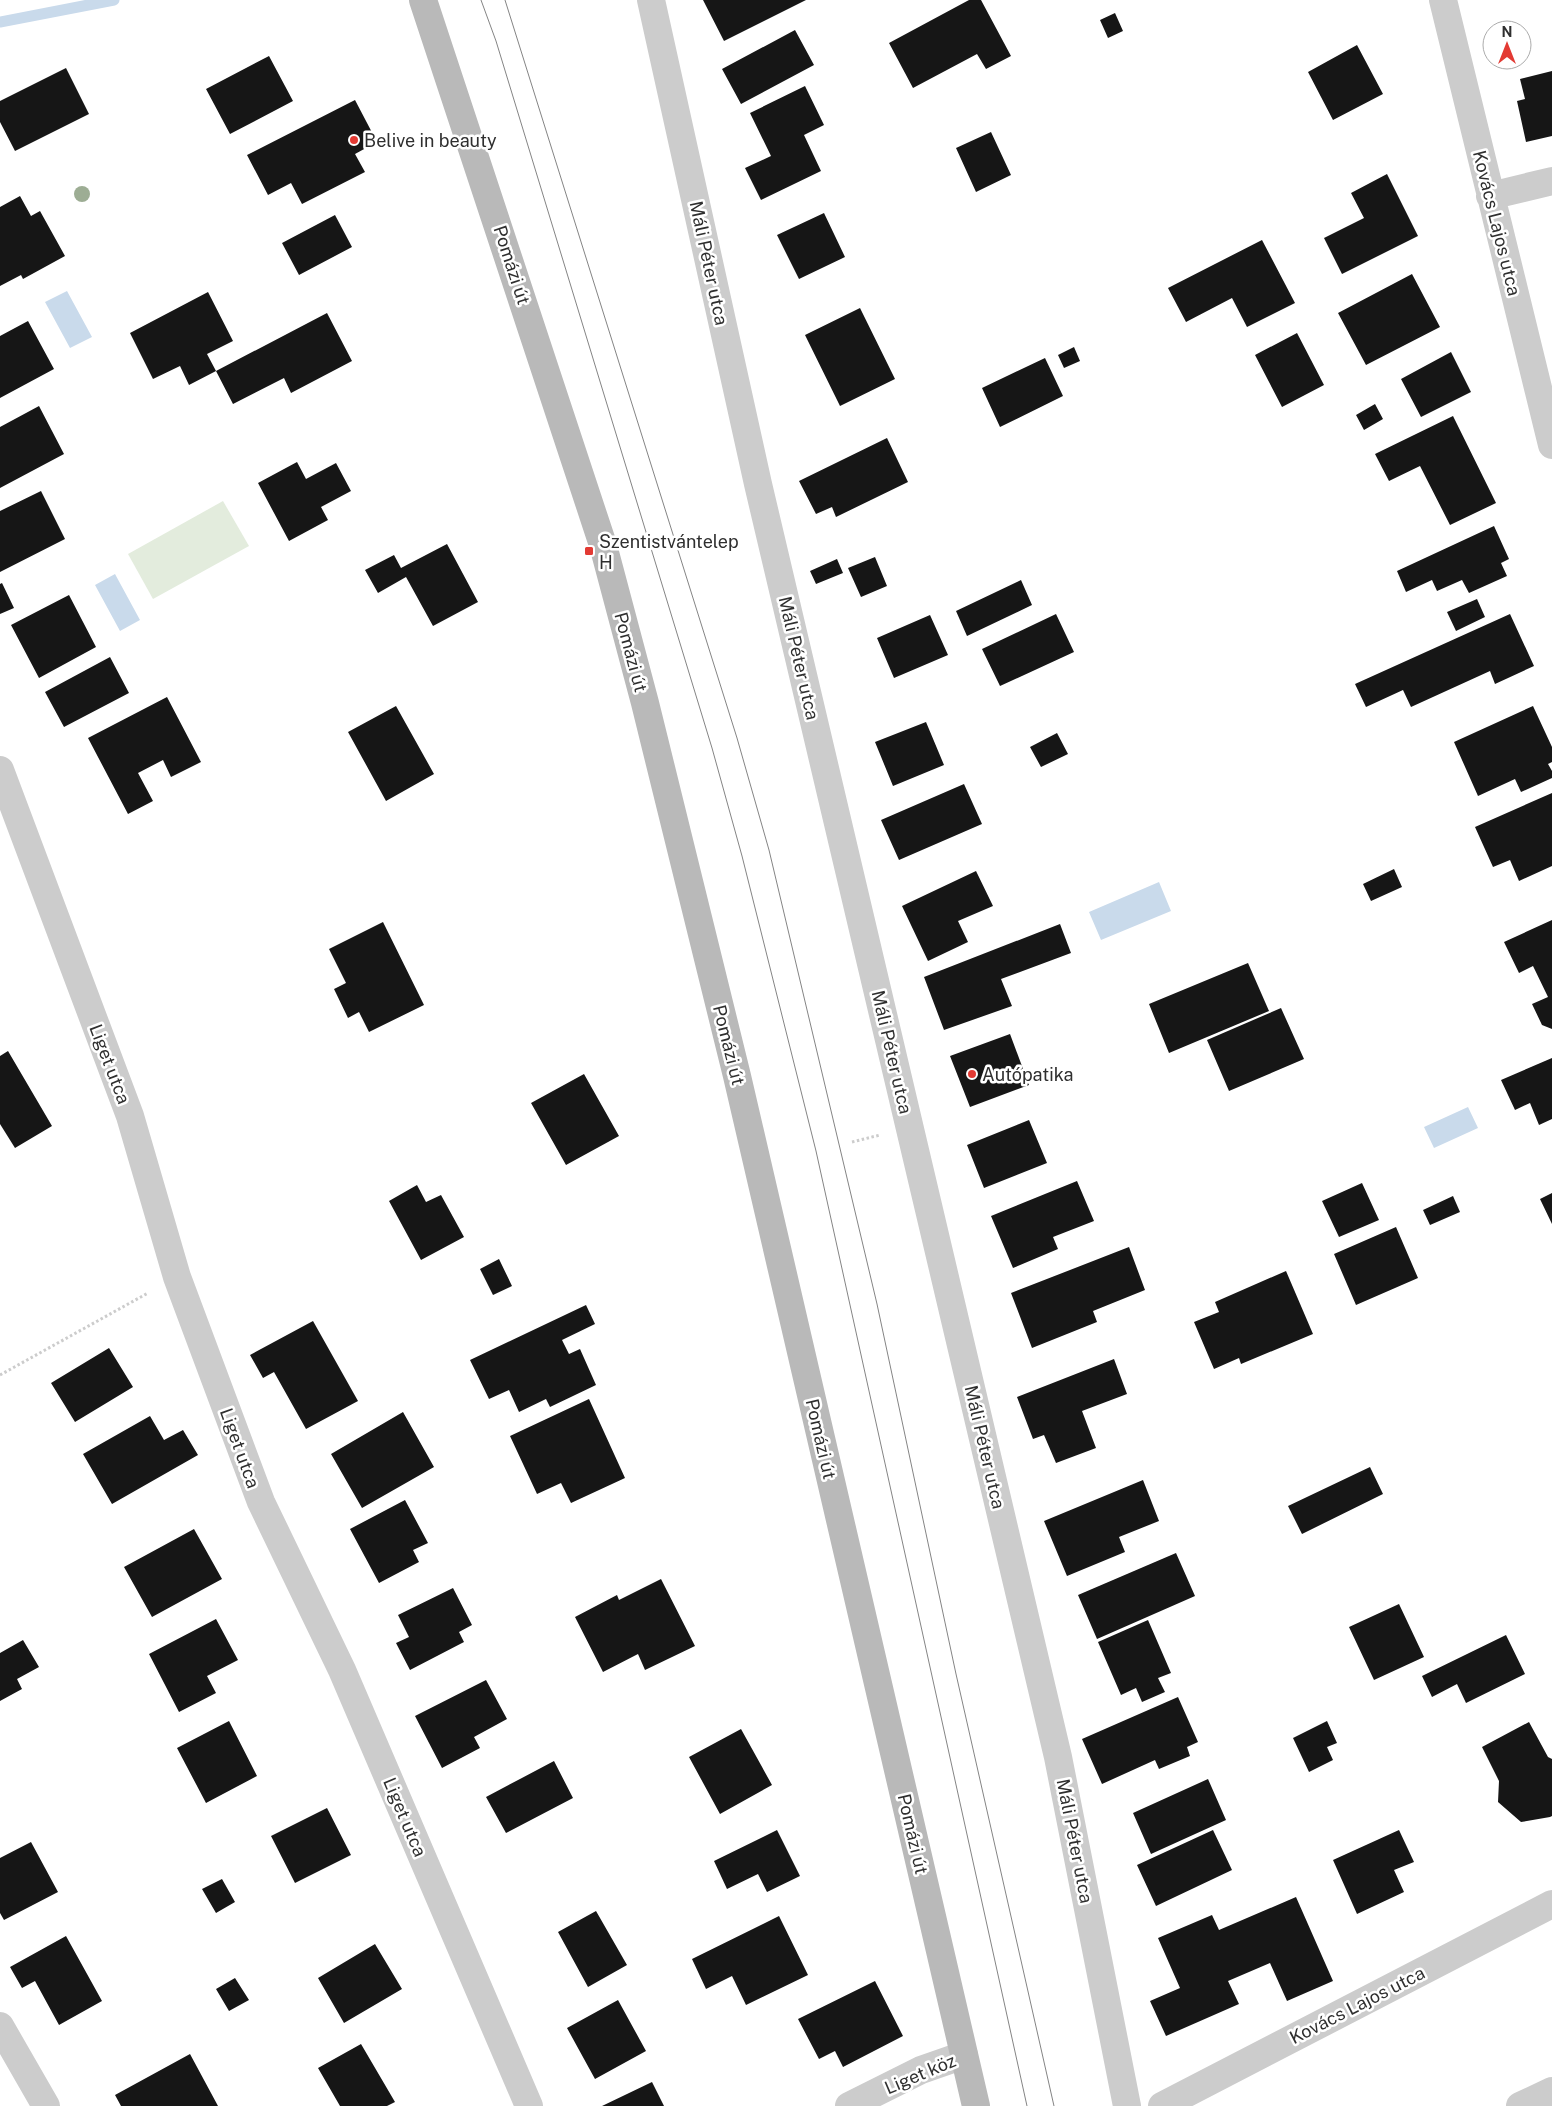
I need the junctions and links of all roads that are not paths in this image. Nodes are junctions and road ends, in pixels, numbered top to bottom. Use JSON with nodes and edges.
{"nodes":[{"id":1,"x":423,"y":0,"type":"edge"},
{"id":2,"x":651,"y":0,"type":"edge"},
{"id":3,"x":1443,"y":0,"type":"edge"},
{"id":4,"x":1552,"y":181,"type":"edge"},
{"id":5,"x":1490,"y":196,"type":"junction"},
{"id":6,"x":1552,"y":445,"type":"edge"},
{"id":7,"x":0,"y":770,"type":"edge"},
{"id":8,"x":1552,"y":1904,"type":"edge"},
{"id":9,"x":0,"y":2026,"type":"edge"},
{"id":10,"x":964,"y":2055,"type":"junction"},
{"id":11,"x":1552,"y":2091,"type":"edge"},
{"id":12,"x":46,"y":2106,"type":"edge"},
{"id":13,"x":529,"y":2106,"type":"edge"},
{"id":14,"x":849,"y":2106,"type":"edge"},
{"id":15,"x":976,"y":2106,"type":"edge"},
{"id":16,"x":1127,"y":2106,"type":"edge"},
{"id":17,"x":1162,"y":2106,"type":"edge"},
{"id":18,"x":1520,"y":2106,"type":"edge"}],
"edges":[{"from":1,"to":10,"type":"main road","name":"Pomázi út"},
{"from":2,"to":16,"type":"street","name":"Máli Péter utca"},
{"from":3,"to":5,"type":"street","name":"Kovács Lajos utca"},
{"from":4,"to":5,"type":"street"},
{"from":5,"to":6,"type":"street","name":"Kovács Lajos utca"},
{"from":7,"to":13,"type":"street","name":"Liget utca"},
{"from":8,"to":17,"type":"street","name":"Kovács Lajos utca"},
{"from":9,"to":12,"type":"street"},
{"from":10,"to":14,"type":"street","name":"Liget köz"},
{"from":10,"to":15,"type":"main road","name":"Pomázi út"},
{"from":11,"to":18,"type":"street"}]}
